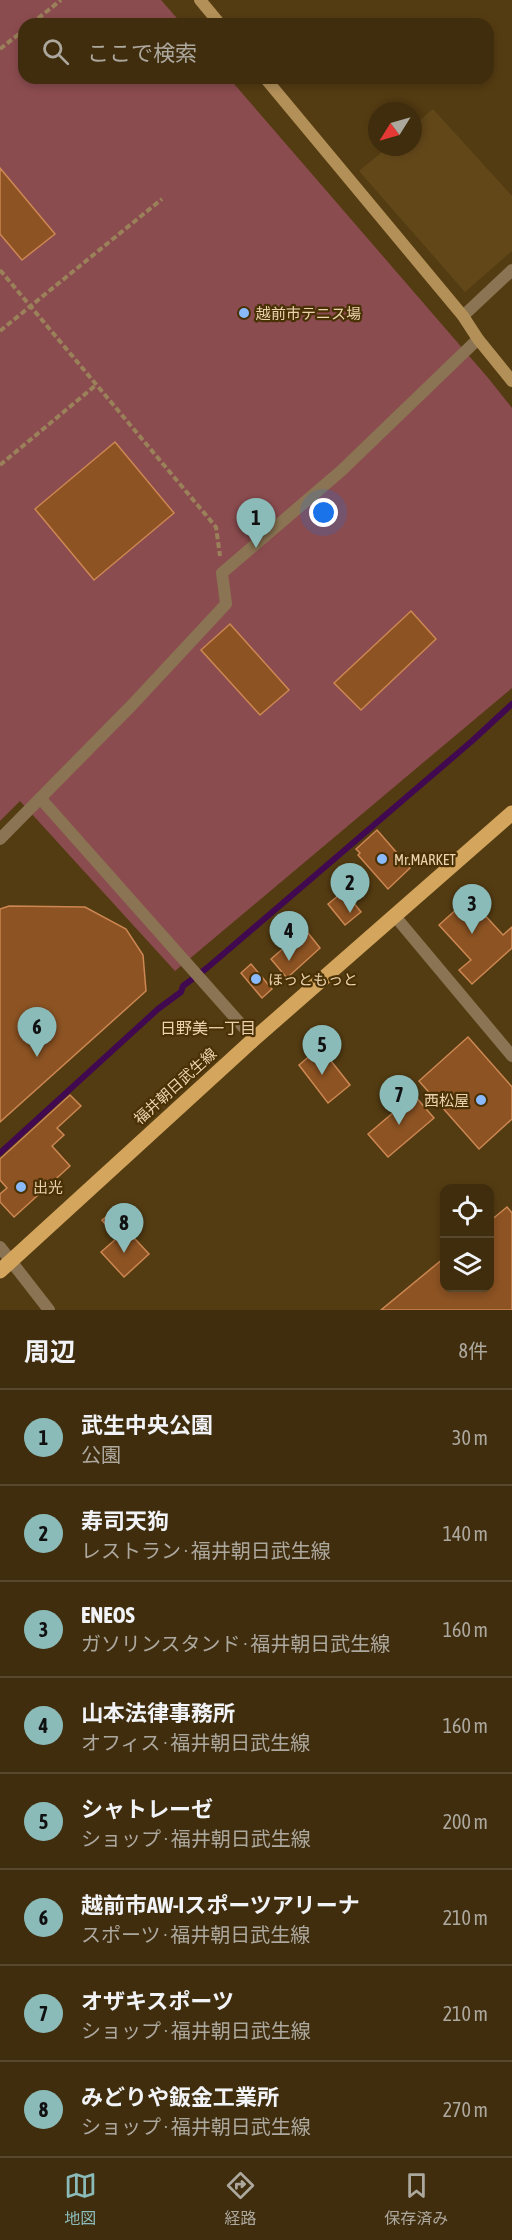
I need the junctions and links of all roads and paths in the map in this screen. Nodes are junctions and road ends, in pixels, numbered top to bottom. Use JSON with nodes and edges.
{"nodes":[{"id":1,"x":61,"y":0,"type":"edge"},
{"id":2,"x":200,"y":0,"type":"edge"},
{"id":3,"x":38,"y":18,"type":"edge"},
{"id":4,"x":215,"y":18,"type":"edge"},
{"id":5,"x":18,"y":35,"type":"edge"},
{"id":6,"x":0,"y":49,"type":"edge"},
{"id":7,"x":270,"y":84,"type":"edge"},
{"id":8,"x":162,"y":199,"type":"dead end"},
{"id":9,"x":0,"y":270,"type":"edge"},
{"id":10,"x":512,"y":270,"type":"edge"},
{"id":11,"x":28,"y":306,"type":"junction"},
{"id":12,"x":463,"y":316,"type":"junction"},
{"id":13,"x":0,"y":331,"type":"edge"},
{"id":14,"x":478,"y":339,"type":"junction"},
{"id":15,"x":512,"y":381,"type":"edge"},
{"id":16,"x":96,"y":386,"type":"junction"},
{"id":17,"x":0,"y":465,"type":"edge"},
{"id":18,"x":222,"y":573,"type":"junction"},
{"id":19,"x":41,"y":799,"type":"junction"},
{"id":20,"x":512,"y":813,"type":"edge"},
{"id":21,"x":0,"y":839,"type":"edge"},
{"id":22,"x":394,"y":915,"type":"junction"},
{"id":23,"x":254,"y":1039,"type":"junction"},
{"id":24,"x":512,"y":1056,"type":"edge"},
{"id":25,"x":0,"y":1247,"type":"edge"},
{"id":26,"x":6,"y":1266,"type":"edge"},
{"id":27,"x":49,"y":1310,"type":"edge"}],
"edges":[{"from":1,"to":3,"type":"path"},
{"from":2,"to":4,"type":"street"},
{"from":5,"to":6,"type":"path"},
{"from":7,"to":12,"type":"street"},
{"from":8,"to":11,"type":"path"},
{"from":9,"to":11,"type":"path"},
{"from":10,"to":12,"type":"street"},
{"from":11,"to":13,"type":"path"},
{"from":11,"to":16,"type":"path"},
{"from":12,"to":14,"type":"street"},
{"from":14,"to":15,"type":"street"},
{"from":14,"to":18,"type":"street"},
{"from":16,"to":17,"type":"path"},
{"from":16,"to":18,"type":"path"},
{"from":18,"to":19,"type":"street"},
{"from":19,"to":21,"type":"street"},
{"from":19,"to":23,"type":"street"},
{"from":20,"to":22,"type":"main road","name":"福井朝日武生線"},
{"from":22,"to":23,"type":"main road","name":"福井朝日武生線"},
{"from":22,"to":24,"type":"street"},
{"from":23,"to":26,"type":"main road","name":"福井朝日武生線"},
{"from":25,"to":26,"type":"street"},
{"from":26,"to":27,"type":"street"}]}
